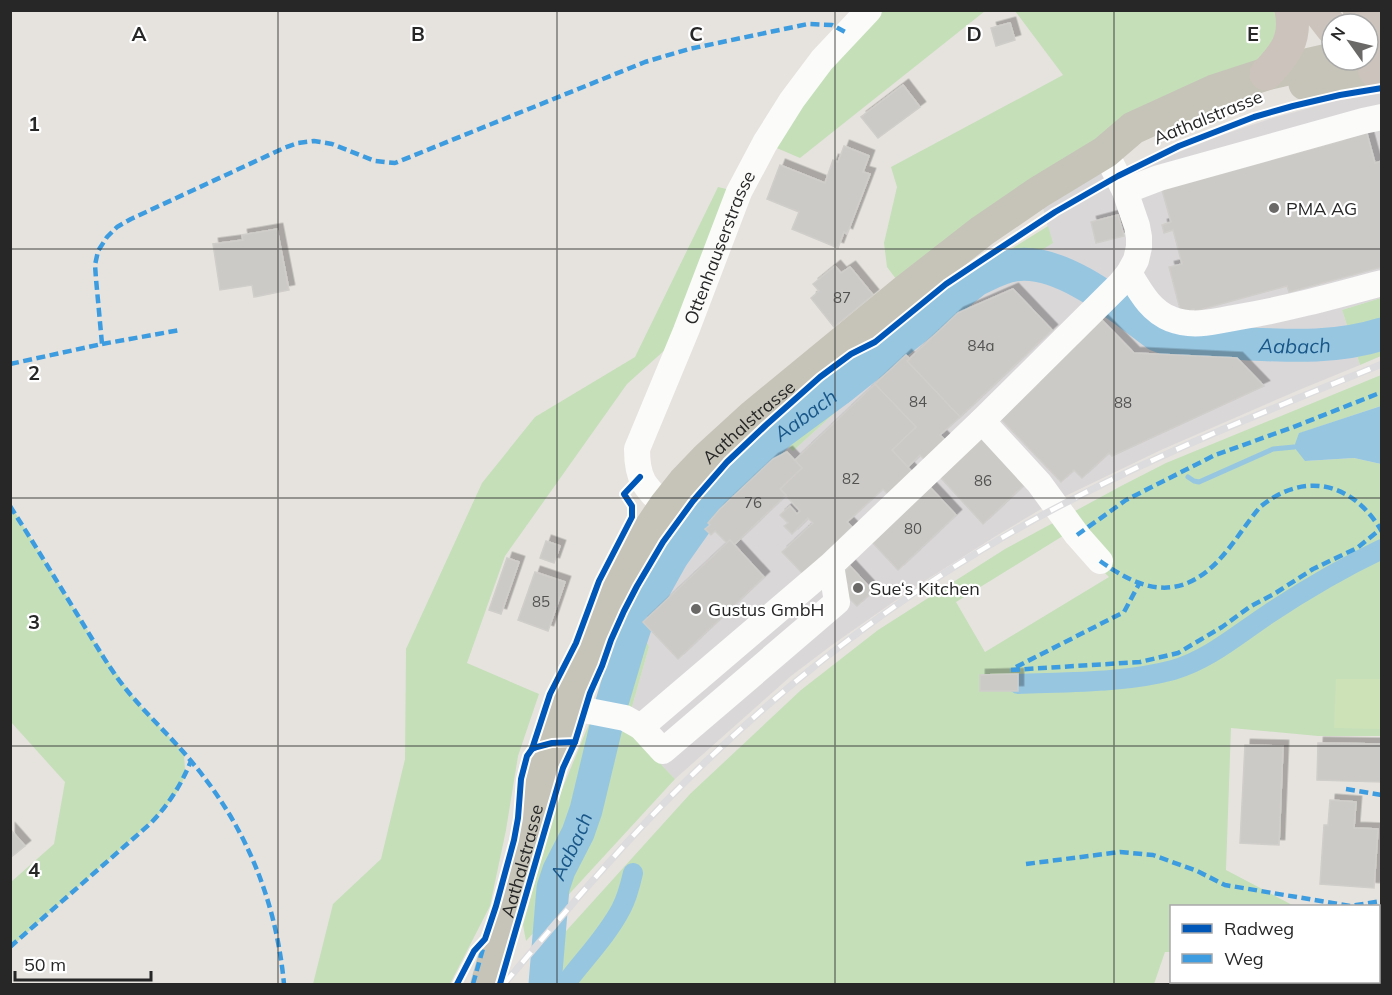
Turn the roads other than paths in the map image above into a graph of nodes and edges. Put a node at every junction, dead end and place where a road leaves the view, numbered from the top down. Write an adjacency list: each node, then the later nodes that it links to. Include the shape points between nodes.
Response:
1 (870, 10): 12 (street, Ottenhauserstrasse, via 822,60 792,100 739,192 637,449 640,477)
2 (1291, 10): 5 (highway, via 1293,27 1288,47)
3 (1320, 62): 5 (main road, Aathalstrasse)
4 (1344, 72): 7 (main road, Aathalstrasse, via 1215,110 1141,144)
5 (1266, 74): 7 (main road, Aathalstrasse, via 1214,91 1133,128)
6 (1382, 117): 8 (street, via 1159,178)
7 (1105, 152): 8 (street); 12 (main road, Aathalstrasse, via 982,231 905,291 738,430)
8 (1125, 191): 9 (street, via 1137,226 1139,247)
9 (1124, 279): 10 (street, via 1156,310 1170,319 1191,324 1263,313); 11 (street)
10 (1382, 283)
11 (982, 421): 13 (street, via 1039,483); 14 (street, via 831,564 837,602 663,751 633,722)
12 (665, 506): 14 (main road, Aathalstrasse, via 620,578 594,641)
13 (1100, 561)
14 (580, 708): 15 (main road, Aathalstrasse, via 547,762)
15 (487, 984)

